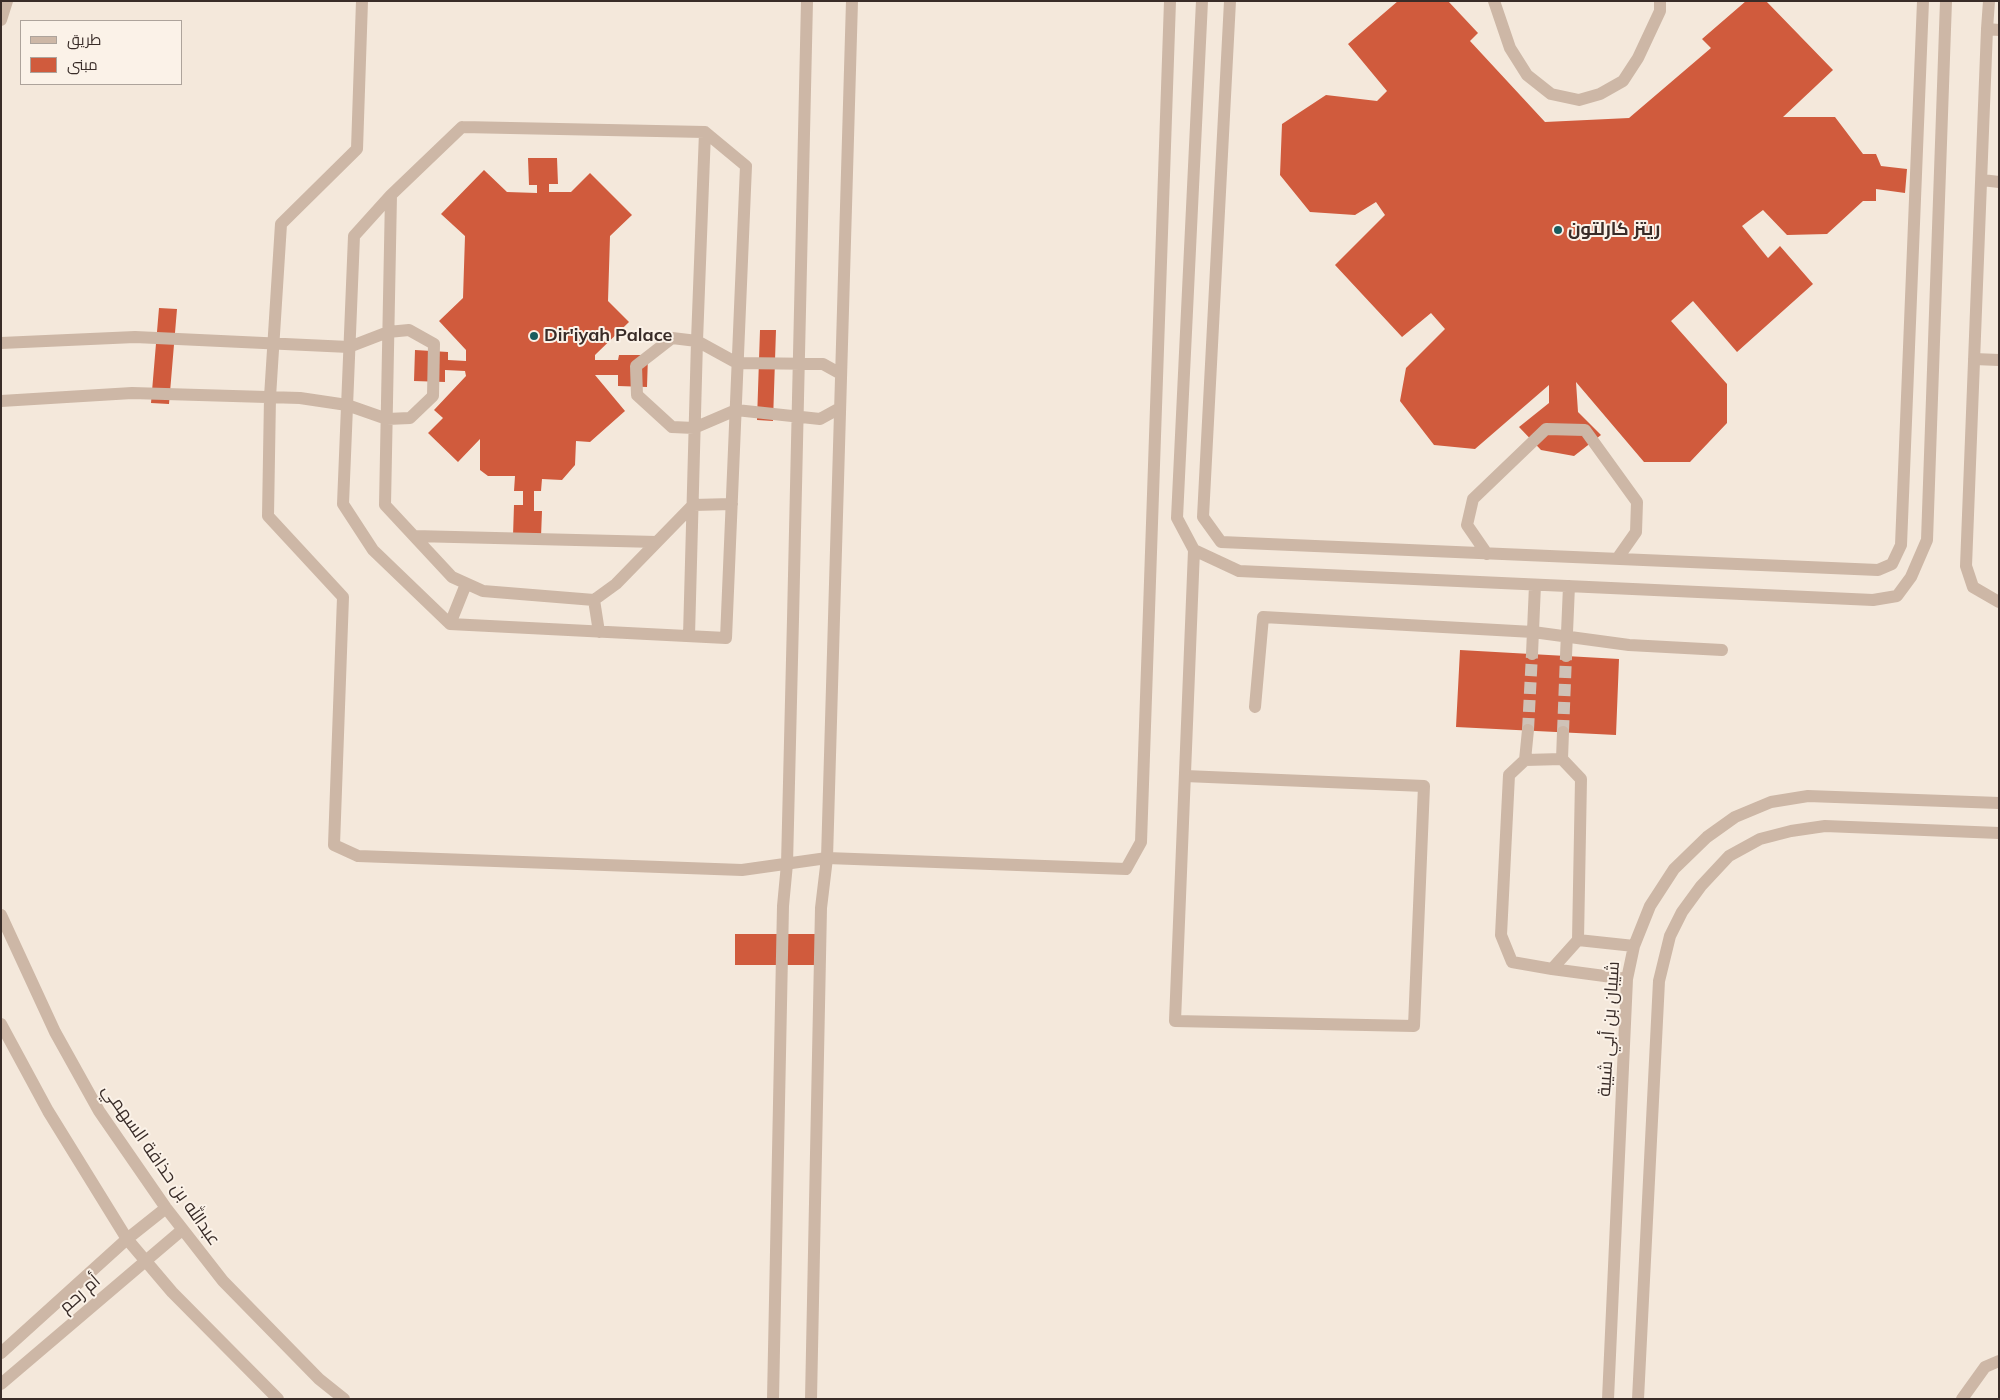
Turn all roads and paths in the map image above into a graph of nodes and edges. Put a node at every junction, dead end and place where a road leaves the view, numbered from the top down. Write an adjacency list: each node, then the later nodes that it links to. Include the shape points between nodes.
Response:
1 (7, 1): 13 (street)
2 (362, 1): 22 (street, via 357,149 281,224)
3 (807, 1): 27 (street)
4 (852, 1): 28 (street)
5 (1170, 1): 65 (street, via 1141,842 1126,868)
6 (1202, 1): 41 (street, via 1177,518)
7 (1230, 1): 42 (street, via 1203,517 1221,542)
8 (1494, 1): 9 (street, via 1510,48 1527,75 1551,94 1579,100 1600,94 1623,81 1638,58 1660,11)
9 (1660, 1)
10 (1923, 1): 43 (street, via 1901,545 1892,564 1878,570)
11 (1946, 1): 46 (street, via 1927,540 1912,577 1897,596 1873,600)
12 (1989, 1): 14 (street)
13 (1, 20)
14 (1993, 29): 16 (street)
15 (705, 132): 18 (street, via 462,127); 20 (street); 26 (street, via 746,166)
16 (1982, 180): 17 (street); 24 (street)
17 (1999, 182)
18 (391, 195): 19 (street); 23 (street, via 354,236)
19 (388, 332): 23 (street); 35 (street); 35 (street, via 409,330 434,344 433,396 410,418)
20 (697, 340): 26 (street); 36 (street); 36 (street, via 672,338 636,366 637,395 672,427)
21 (1, 343): 22 (street, via 135,337)
22 (272, 343): 23 (street); 29 (street)
23 (349, 346): 31 (street)
24 (1974, 359): 25 (street); 48 (street, via 1966,566 1973,587)
25 (1999, 360)
26 (737, 363): 27 (street); 33 (street)
27 (797, 364): 28 (street, via 823,364); 34 (street)
28 (841, 374): 32 (street)
29 (270, 397): 30 (street, via 132,393); 31 (street); 66 (street, via 268,516 343,597 334,845 358,856 742,870)
30 (1, 401)
31 (347, 405): 35 (street); 49 (street, via 343,504 373,550)
32 (840, 408): 34 (street, via 820,419); 65 (street)
33 (736, 410): 34 (street); 36 (street); 37 (street)
34 (797, 417): 66 (street)
35 (387, 419): 39 (street, via 385,505)
36 (694, 428): 38 (street)
37 (732, 504): 38 (street); 53 (street, via 726,638)
38 (693, 505): 40 (street); 53 (street)
39 (414, 536): 40 (street); 44 (street, via 452,577)
40 (657, 542): 47 (street, via 616,584)
41 (1194, 550): 45 (street, via 1239,571); 62 (street)
42 (1487, 554): 43 (street); 43 (street, via 1467,525 1473,499 1546,429 1585,430 1637,502 1636,532)
43 (1617, 559)
44 (466, 584): 47 (street, via 483,592); 49 (street)
45 (1535, 584): 46 (street); 51 (street)
46 (1569, 586): 52 (street)
47 (594, 600): 50 (street)
48 (1999, 602)
49 (450, 624): 50 (street)
50 (599, 632): 53 (street)
51 (1533, 632): 52 (street); 55 (street); 57 (street, via 1262,617)
52 (1567, 635): 54 (street, via 1629,644); 56 (street)
53 (689, 636)
54 (1722, 650)
55 (1532, 654)
56 (1566, 656)
57 (1255, 707)
58 (1528, 730): 61 (street)
59 (1563, 732): 60 (street)
60 (1562, 759): 61 (street); 68 (street, via 1581,778)
61 (1526, 760): 70 (street, via 1509,775 1501,935 1512,962)
62 (1185, 776): 62 (street, via 1175,1021 1414,1026 1424,786)
63 (1999, 804): 69 (street, شيبان بن أبي شيبة, via 1808,796 1770,802 1735,817 1707,837 1674,869 1650,906)
64 (1999, 833): 85 (street, via 1825,826 1790,831 1760,839 1729,856 1682,912 1670,936 1659,981)
65 (827, 858): 66 (street); 83 (street, via 821,908)
66 (786, 864): 82 (street)
67 (1, 915): 73 (street, عبدالله بن حذافة السهمي, via 55,1032 99,1111)
68 (1578, 940): 69 (street); 70 (street)
69 (1634, 946): 71 (street, شيبان بن أبي شيبة)
70 (1552, 968): 71 (street)
71 (1627, 979): 84 (street, شيبان بن أبي شيبة)
72 (3, 1033): 75 (street)
73 (166, 1208): 74 (street, عبدالله بن حذافة السهمي); 75 (street, أم رحم)
74 (182, 1230): 76 (street, أم رحم); 81 (street, عبدالله بن حذافة السهمي, via 223,1282 319,1379)
75 (127, 1238): 76 (street); 77 (street, أم رحم)
76 (144, 1261): 79 (street, أم رحم); 80 (street)
77 (1, 1353)
78 (1999, 1361): 86 (street, via 1986,1367)
79 (1, 1384)
80 (278, 1399)
81 (344, 1399)
82 (773, 1399)
83 (811, 1399)
84 (1608, 1399)
85 (1638, 1399)
86 (1962, 1399)

